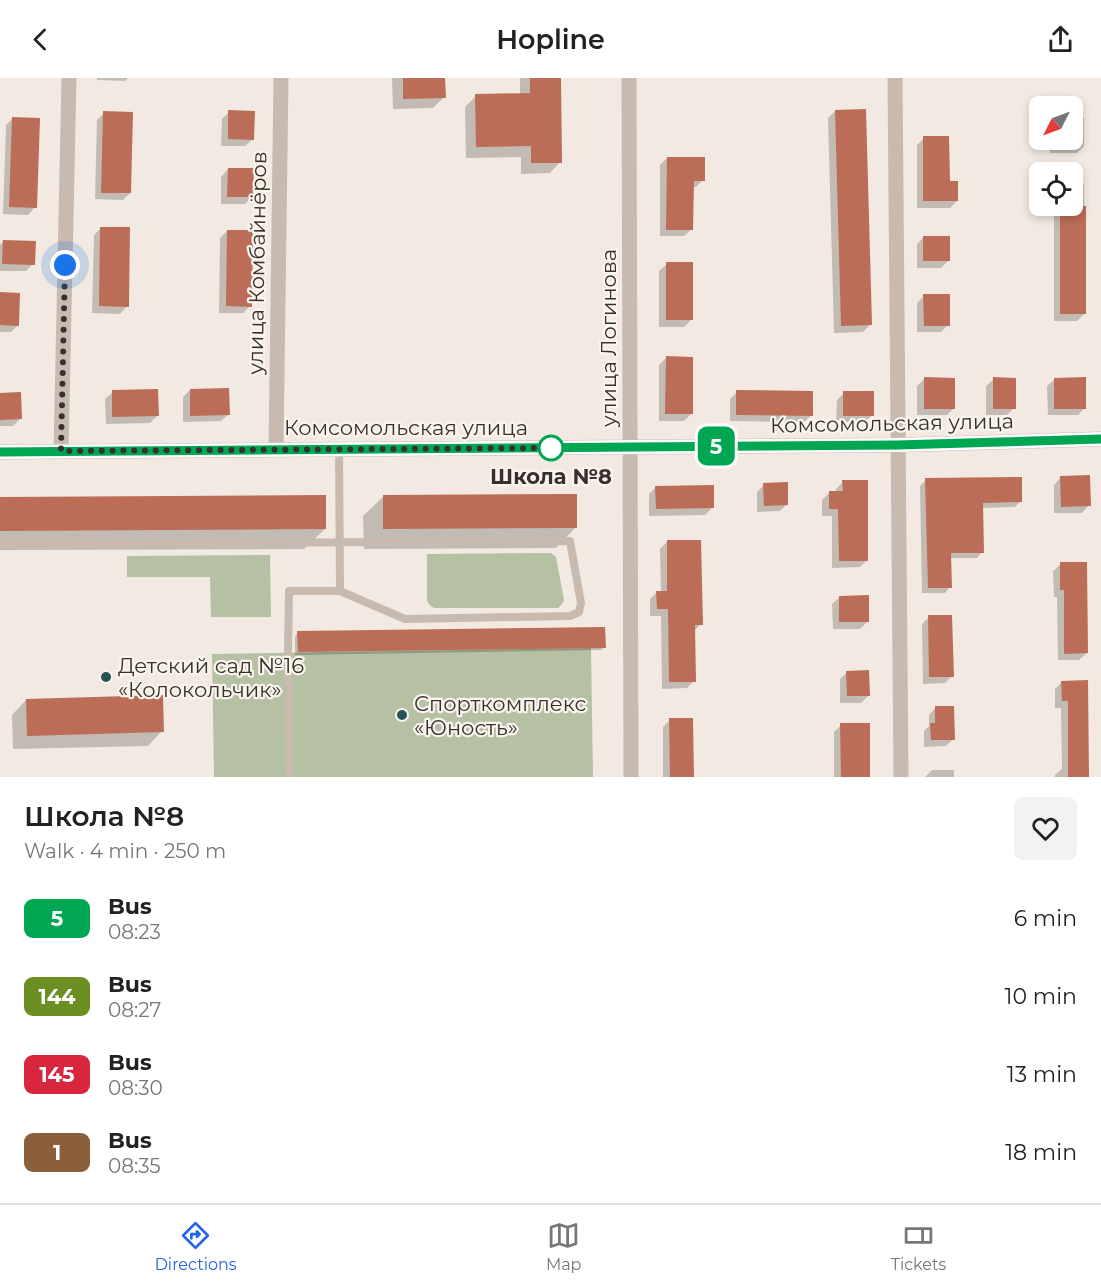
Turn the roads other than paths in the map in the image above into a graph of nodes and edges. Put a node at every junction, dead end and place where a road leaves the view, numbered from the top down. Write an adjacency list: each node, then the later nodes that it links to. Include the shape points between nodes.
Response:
1 (69, 78): 10 (street)
2 (280, 78): 8 (street, улица Комбайнёров)
3 (629, 78): 7 (street, улица Логинова)
4 (895, 78): 6 (street)
5 (1101, 439): 6 (street, Комсомольская улица)
6 (897, 445): 7 (street, Комсомольская улица); 17 (street)
7 (629, 447): 9 (street, Комсомольская улица); 16 (street, улица Логинова)
8 (276, 449): 9 (street, Комсомольская улица); 10 (street, Комсомольская улица)
9 (339, 449): 12 (lane)
10 (61, 451): 11 (street, Комсомольская улица)
11 (0, 452)
12 (339, 542): 13 (lane); 14 (lane); 14 (lane, via 570,541 581,603 579,612 570,616 405,619)
13 (0, 544)
14 (340, 591): 15 (lane, via 289,591)
15 (290, 777)
16 (631, 777)
17 (901, 777)

